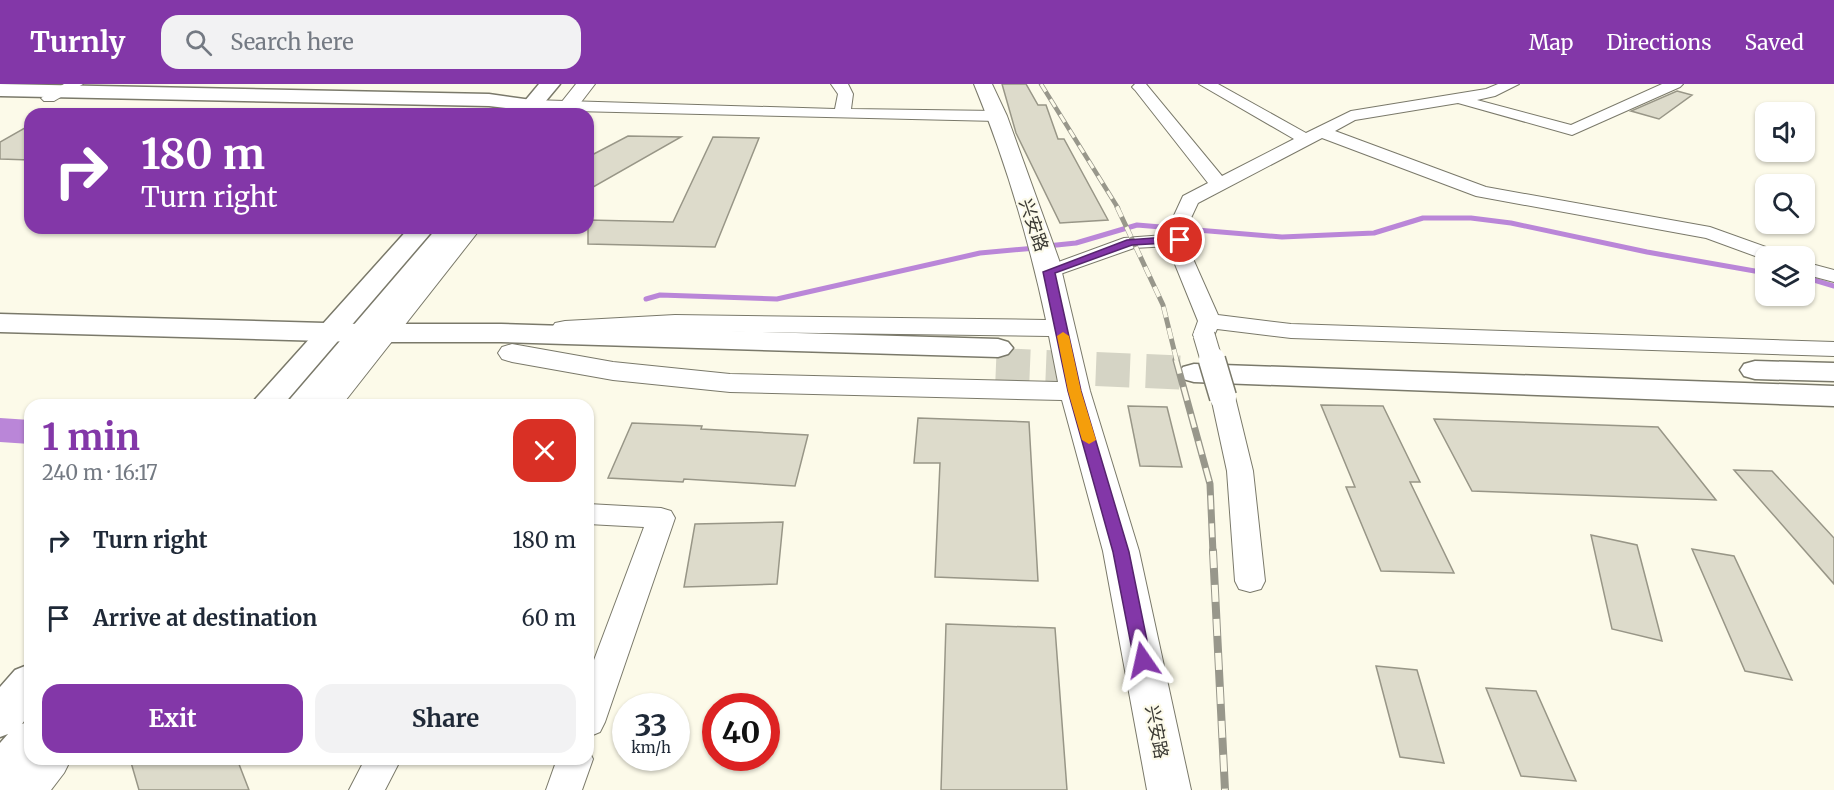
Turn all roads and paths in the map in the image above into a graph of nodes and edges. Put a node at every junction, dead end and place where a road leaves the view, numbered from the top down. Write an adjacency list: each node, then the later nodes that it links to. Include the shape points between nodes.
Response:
1 (550, 84): 15 (main road)
2 (571, 84): 16 (main road)
3 (586, 84): 17 (street)
4 (839, 84): 19 (street, via 847,95)
5 (983, 84): 20 (street, 兴安路)
6 (1207, 84): 21 (street)
7 (1511, 84): 13 (street)
8 (1675, 84): 13 (street, via 1572,130)
9 (1140, 87): 22 (street)
10 (0, 90): 11 (main road)
11 (62, 91): 12 (main road); 14 (main road)
12 (0, 98)
13 (1458, 99): 21 (street, via 1352,116)
14 (460, 108)
15 (547, 108)
16 (549, 108)
17 (550, 108)
18 (594, 111): 19 (street)
19 (841, 114): 20 (street)
20 (997, 116): 28 (street, 兴安路)
21 (1314, 136): 22 (street); 27 (street, via 1482,192 1710,233)
22 (1219, 185): 23 (street, via 1190,200)
23 (1177, 233): 28 (street); 36 (street)
24 (419, 234): 34 (main road)
25 (445, 234): 34 (main road)
26 (463, 234): 34 (street)
27 (1755, 249)
28 (1044, 256): 32 (street, 兴安路)
29 (1815, 271): 30 (street)
30 (1834, 276)
31 (0, 323): 34 (main road)
32 (1062, 328): 35 (street, via 675,323); 40 (street, 兴安路)
33 (0, 340): 34 (main road)
34 (350, 342): 35 (main road); 42 (main road); 43 (main road); 44 (street)
35 (506, 343): 38 (main road); 40 (street, via 613,371 730,383)
36 (1200, 347): 37 (street, via 1291,331); 39 (main road); 41 (main road); 46 (street, bridge, via 1223,397 1240,471)
37 (1834, 349)
38 (997, 356)
39 (1834, 372)
40 (1075, 391): 58 (street, 兴安路, via 1121,552)
41 (1834, 396)
42 (274, 399)
43 (306, 399)
44 (328, 399)
45 (594, 514): 48 (street, via 661,518)
46 (1250, 581)
47 (24, 689): 49 (main road)
48 (594, 705)
49 (0, 718)
50 (24, 747): 54 (main road)
51 (44, 765): 55 (street)
52 (379, 765): 56 (street)
53 (573, 765): 57 (street)
54 (0, 777)
55 (24, 790)
56 (367, 790)
57 (564, 790)
58 (1169, 790)

